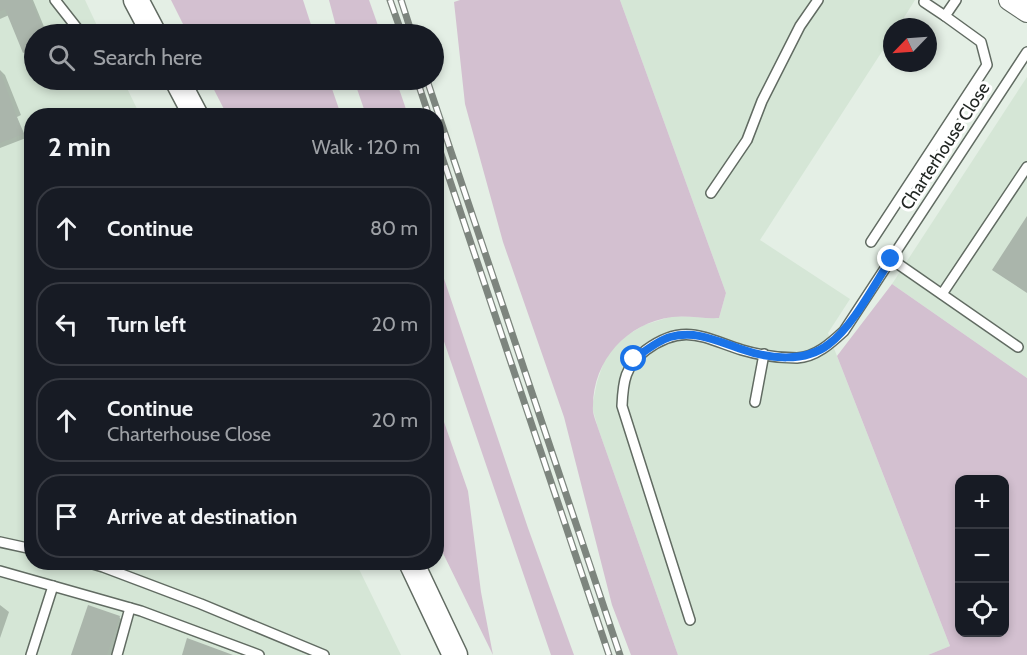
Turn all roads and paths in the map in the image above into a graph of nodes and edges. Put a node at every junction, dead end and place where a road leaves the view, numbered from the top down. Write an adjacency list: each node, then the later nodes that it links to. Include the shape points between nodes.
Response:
1 (55, 0): 9 (lane)
2 (136, 0): 10 (street)
3 (818, 0): 15 (lane, via 800,26 762,100 747,141)
4 (956, 0): 8 (lane)
5 (1009, 0): 7 (street)
6 (924, 2): 8 (lane)
7 (1027, 12)
8 (945, 16): 16 (lane, via 981,42 987,65)
9 (74, 24)
10 (149, 24)
11 (1027, 52): 17 (lane, Charterhouse Close)
12 (182, 90): 13 (street)
13 (192, 108)
14 (1027, 167): 18 (lane)
15 (711, 193)
16 (871, 242)
17 (891, 259): 18 (lane); 20 (lane, Charterhouse Close, via 844,331 816,353 799,358)
18 (942, 294): 19 (lane)
19 (1018, 347)
20 (764, 354): 21 (lane); 29 (lane, Charterhouse Close, via 687,334 650,347 634,359 626,374 622,406)
21 (755, 402)
22 (0, 542): 23 (lane)
23 (24, 547)
24 (111, 570): 33 (lane)
25 (415, 570): 34 (street)
26 (0, 571): 27 (lane)
27 (53, 586): 28 (lane); 30 (lane)
28 (130, 608): 31 (lane); 32 (lane)
29 (690, 620)
30 (32, 655)
31 (117, 655)
32 (259, 655)
33 (324, 655)
34 (455, 655)

